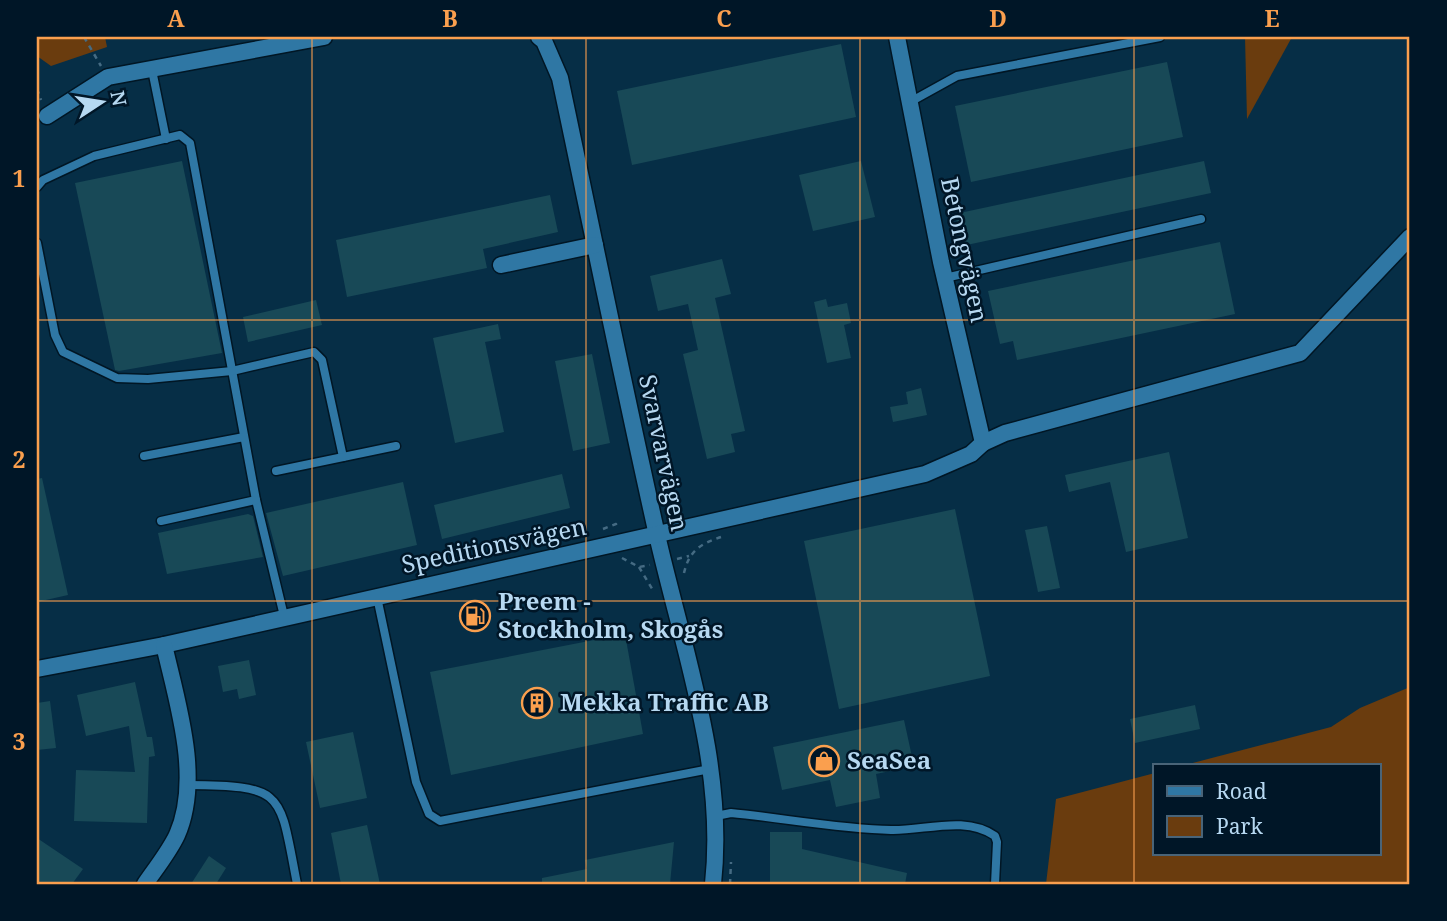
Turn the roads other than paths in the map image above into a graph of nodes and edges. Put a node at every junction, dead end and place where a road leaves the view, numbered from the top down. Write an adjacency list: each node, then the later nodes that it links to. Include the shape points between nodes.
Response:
1 (324, 37): 5 (street)
2 (538, 37): 14 (street, Svarvarvägen, via 560,78)
3 (897, 37): 7 (street, Betongvägen)
4 (1160, 37): 7 (lane, via 957,76)
5 (273, 42): 6 (street)
6 (152, 70): 8 (street, via 108,78); 9 (lane)
7 (910, 102): 16 (street, Betongvägen)
8 (47, 116)
9 (166, 139): 10 (lane, via 94,156); 17 (lane, via 180,135 190,143)
10 (37, 187)
11 (1201, 219): 16 (lane)
12 (1410, 237): 19 (street, via 1300,353 1005,433)
13 (37, 243): 17 (lane, via 55,335 63,352 117,378)
14 (595, 245): 15 (street); 26 (street, Svarvarvägen)
15 (501, 265)
16 (945, 278): 19 (street, Betongvägen)
17 (232, 371): 18 (lane); 22 (lane, via 319,354)
18 (244, 437): 21 (lane); 24 (lane)
19 (983, 443): 26 (street, Speditionsvägen, via 932,472)
20 (396, 446): 22 (lane)
21 (144, 456)
22 (343, 457): 23 (lane)
23 (276, 471)
24 (256, 500): 25 (lane); 28 (lane)
25 (162, 521)
26 (657, 534): 27 (street, Speditionsvägen); 31 (street, Svarvarvägen)
27 (376, 595): 28 (street, Speditionsvägen); 31 (lane, via 416,782 429,814 440,821)
28 (284, 616): 29 (street, Speditionsvägen)
29 (164, 645): 30 (street, Speditionsvägen); 32 (street, via 186,743)
30 (37, 669)
31 (710, 769): 33 (street, Svarvarvägen)
32 (188, 785): 34 (street, via 178,834); 35 (lane, via 241,786 268,793 286,829)
33 (716, 816): 36 (street, Svarvarvägen); 37 (lane, via 731,813 891,830 949,825 986,829 997,842)
34 (145, 884)
35 (298, 884)
36 (713, 884)
37 (995, 884)

